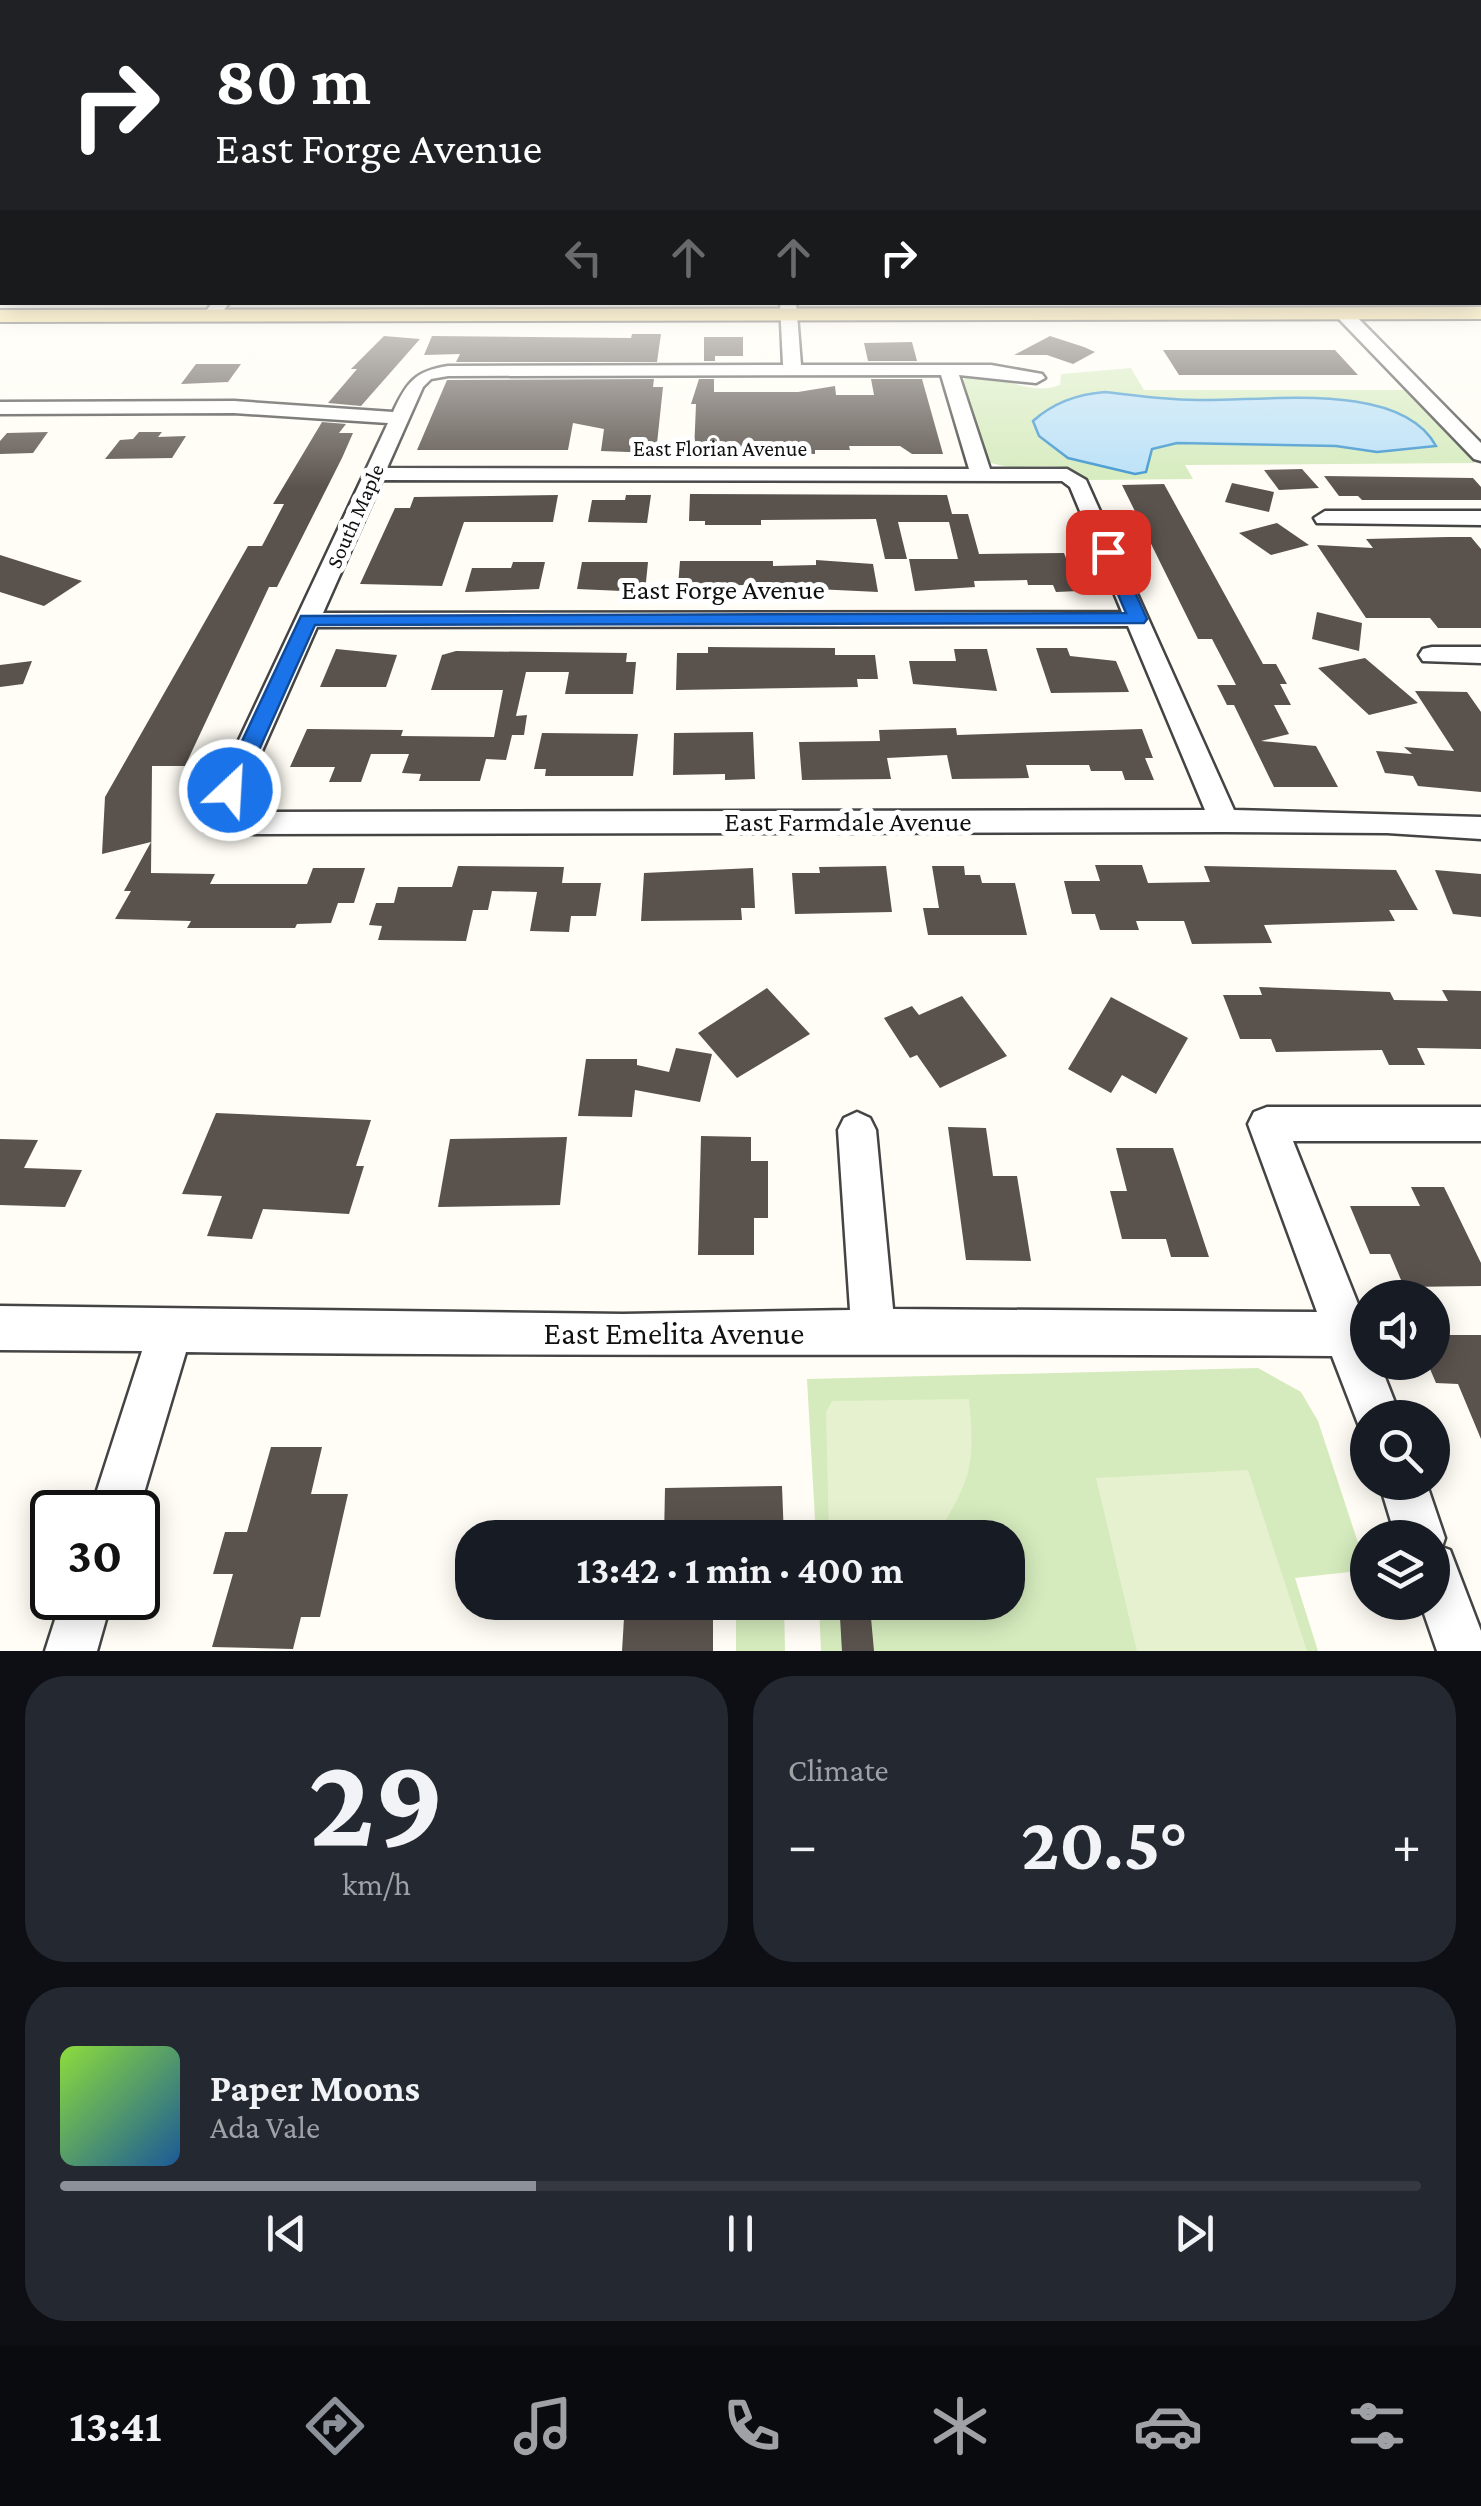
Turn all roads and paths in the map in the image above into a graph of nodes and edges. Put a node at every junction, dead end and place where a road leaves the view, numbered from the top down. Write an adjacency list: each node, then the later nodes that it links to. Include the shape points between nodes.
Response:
1 (790, 335): 3 (street)
2 (1364, 335): 8 (street)
3 (792, 370): 4 (street); 7 (street, South Maple, via 425,375)
4 (948, 370): 5 (street); 9 (street)
5 (1036, 378)
6 (0, 408): 7 (street, via 234,406)
7 (400, 418): 10 (street, South Maple)
8 (1481, 455)
9 (981, 473): 10 (street, East Florian Avenue); 13 (street, East Florian Avenue, via 1067,475 1079,484)
10 (373, 474): 14 (street, South Maple)
11 (1325, 518): 12 (street)
12 (1481, 518)
13 (1138, 619): 14 (street, East Forge Avenue); 17 (street)
14 (308, 620): 18 (street, South Maple)
15 (1432, 655): 16 (street)
16 (1481, 655)
17 (1224, 821): 18 (street, East Farmdale Avenue); 19 (street, East Farmdale Avenue)
18 (214, 823)
19 (1481, 828)
20 (1481, 1124): 25 (street, via 1267,1124)
21 (856, 1130): 24 (street)
22 (0, 1328): 23 (street, East Emelita Avenue)
23 (171, 1329): 24 (street, East Emelita Avenue, via 607,1336); 27 (street)
24 (873, 1331): 25 (street, East Emelita Avenue)
25 (1348, 1334): 26 (street)
26 (1372, 1400)
27 (121, 1490)
28 (1450, 1616): 31 (street)
29 (81, 1620): 30 (street)
30 (71, 1651)
31 (1463, 1651)

